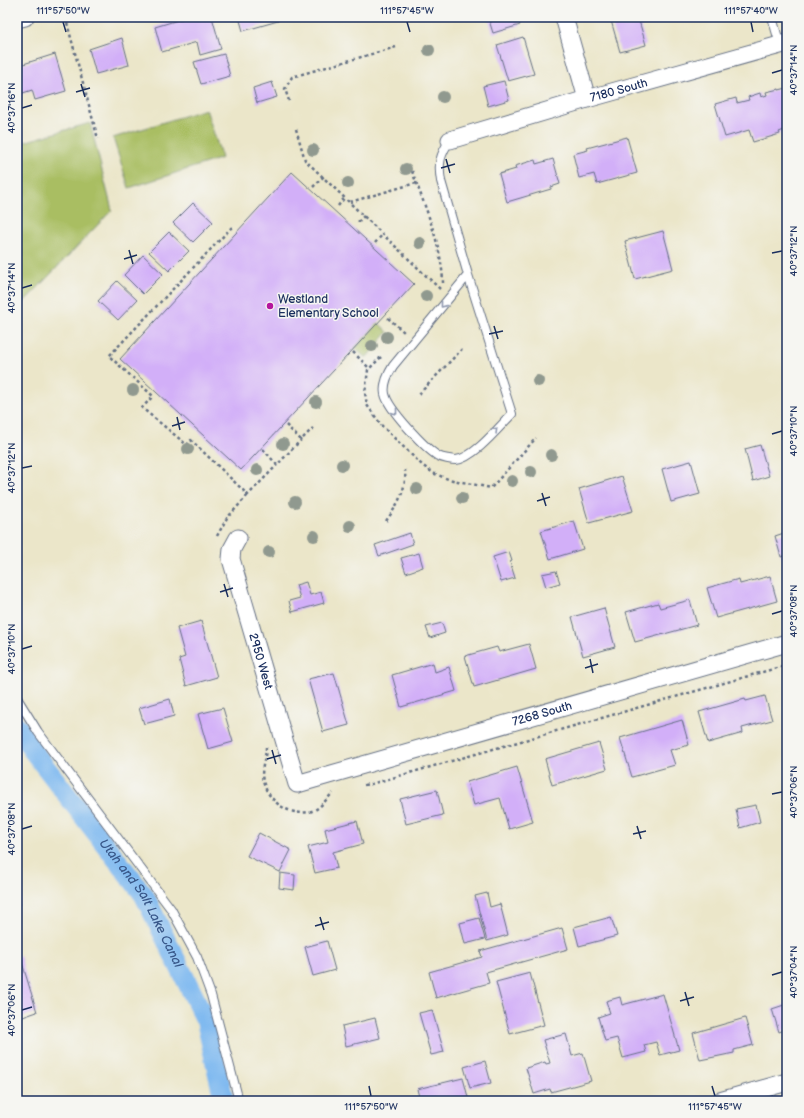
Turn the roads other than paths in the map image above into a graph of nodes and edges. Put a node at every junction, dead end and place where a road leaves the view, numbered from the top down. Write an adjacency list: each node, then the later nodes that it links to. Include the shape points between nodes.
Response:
1 (25, 17): 4 (street)
2 (564, 17): 6 (street)
3 (772, 17): 5 (lane)
4 (17, 20)
5 (784, 44): 6 (street, 7180 South)
6 (587, 99): 7 (street, 7180 South)
7 (450, 140): 8 (lane, via 442,151 440,172)
8 (468, 275): 8 (lane, one-way to 8, via 386,378 385,394 392,409 416,437 439,457 456,460 473,453 512,414)
9 (238, 538): 12 (street, 2950 West, via 232,549 231,559)
10 (787, 643): 12 (street, 7268 South)
11 (17, 698): 14 (lane, via 38,732 171,909 197,957 211,995)
12 (297, 784)
13 (787, 1082): 15 (street)
14 (239, 1101)
15 (720, 1101)

